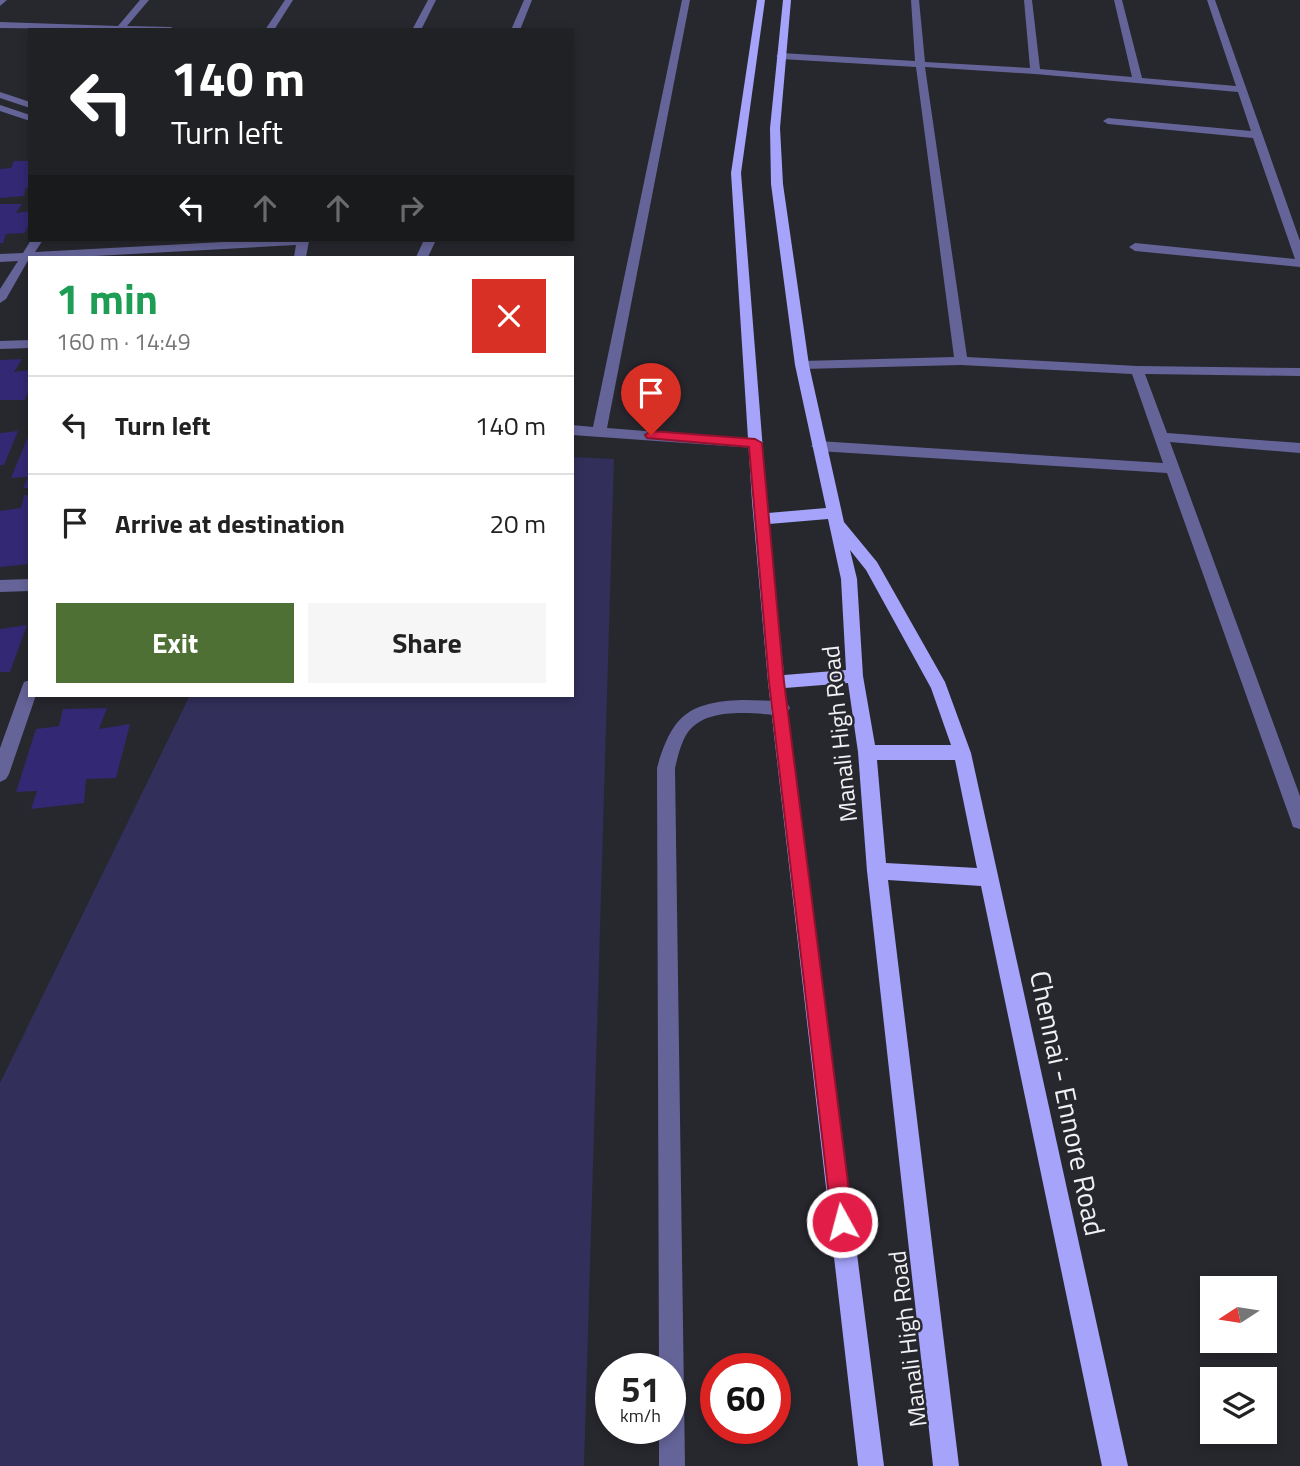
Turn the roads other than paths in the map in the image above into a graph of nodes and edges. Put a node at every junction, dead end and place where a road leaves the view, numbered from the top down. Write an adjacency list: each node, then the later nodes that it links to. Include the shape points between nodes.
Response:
1 (145, 0): 14 (street)
2 (289, 0): 15 (street)
3 (432, 0): 16 (street)
4 (528, 0): 17 (street)
5 (686, 0): 44 (street)
6 (761, 0): 46 (main road, Manali High Road, via 736,173)
7 (787, 0): 18 (main road, Manali High Road)
8 (915, 0): 19 (street)
9 (1028, 0): 20 (street)
10 (1118, 0): 21 (street)
11 (1211, 0): 22 (street)
12 (0, 24): 13 (street)
13 (96, 28)
14 (121, 28)
15 (269, 28)
16 (417, 28)
17 (516, 28)
18 (781, 56): 19 (street); 40 (main road, Manali High Road, via 775,128 777,184)
19 (920, 63): 20 (street); 39 (street)
20 (1035, 71): 21 (street)
21 (1138, 80): 22 (street)
22 (1244, 90): 28 (street)
23 (0, 95): 24 (street)
24 (28, 104)
25 (0, 108): 26 (street)
26 (28, 117)
27 (1108, 121): 28 (street)
28 (1257, 135): 35 (street)
29 (286, 242): 31 (street)
30 (1135, 247): 35 (street)
31 (46, 256)
32 (28, 257): 33 (street)
33 (0, 258)
34 (28, 258): 36 (street)
35 (1300, 260)
36 (0, 299)
37 (28, 344): 38 (street)
38 (0, 345)
39 (961, 361): 40 (street); 41 (street)
40 (802, 365): 47 (main road, Manali High Road)
41 (1137, 370): 42 (street); 45 (street)
42 (1300, 372)
43 (574, 429): 44 (street)
44 (599, 432): 46 (street)
45 (1160, 437): 48 (street); 49 (street)
46 (755, 443): 51 (main road, Manali High Road)
47 (818, 446): 49 (street); 50 (main road, Manali High Road)
48 (1300, 448)
49 (1172, 468): 61 (street)
50 (833, 517): 51 (main road); 54 (main road, Manali High Road, via 849,579); 59 (main road, Chennai - Ennore Road, via 872,566 939,687)
51 (761, 519): 55 (main road, Manali High Road)
52 (28, 585): 53 (street)
53 (0, 586)
54 (855, 676): 55 (main road); 58 (main road, Manali High Road)
55 (776, 682): 57 (main road, Manali High Road)
56 (28, 693): 60 (street)
57 (781, 708): 64 (street, via 730,707 703,712 683,724 666,768); 65 (main road, Manali High Road)
58 (867, 752): 59 (main road); 62 (main road, Manali High Road)
59 (962, 753): 63 (main road, Chennai - Ennore Road)
60 (0, 774)
61 (1300, 821)
62 (877, 871): 63 (main road); 66 (main road, Manali High Road)
63 (989, 878): 67 (main road, Chennai - Ennore Road)
64 (672, 1466)
65 (871, 1466)
66 (946, 1466)
67 (1115, 1466)

